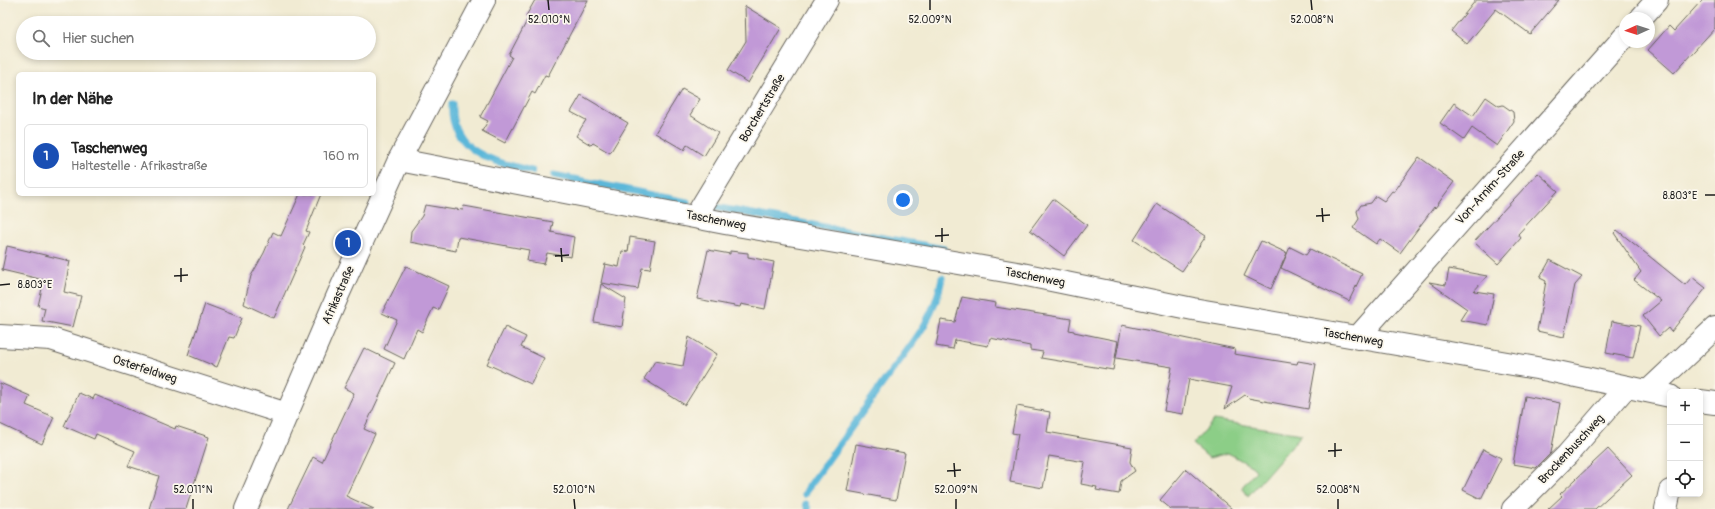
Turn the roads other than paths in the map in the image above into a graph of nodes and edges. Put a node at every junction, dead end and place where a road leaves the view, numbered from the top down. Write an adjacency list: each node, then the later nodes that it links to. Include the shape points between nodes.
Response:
1 (484, 0): 6 (street, Afrikastraße)
2 (827, 0): 7 (street, Borchertstraße)
3 (1657, 0): 4 (street)
4 (1646, 12)
5 (1619, 43): 10 (street, Von-Arnim-Straße)
6 (399, 160): 7 (street, Taschenweg); 16 (street, Afrikastraße, via 338,294)
7 (696, 216): 10 (street, Taschenweg, via 1017,273 1193,309)
8 (1715, 328): 12 (street)
9 (0, 336): 16 (street, Osterfeldweg, via 51,339)
10 (1357, 338): 11 (street, Taschenweg, via 1548,370)
11 (1626, 387): 12 (street, Taschenweg); 19 (street, Brockenbuschweg, via 1567,455)
12 (1648, 391): 13 (street, Taschenweg)
13 (1667, 395)
14 (1703, 401): 15 (street)
15 (1715, 403)
16 (288, 414): 18 (street, Afrikastraße)
17 (1669, 497): 20 (street)
18 (246, 509)
19 (1513, 509)
20 (1666, 509)

